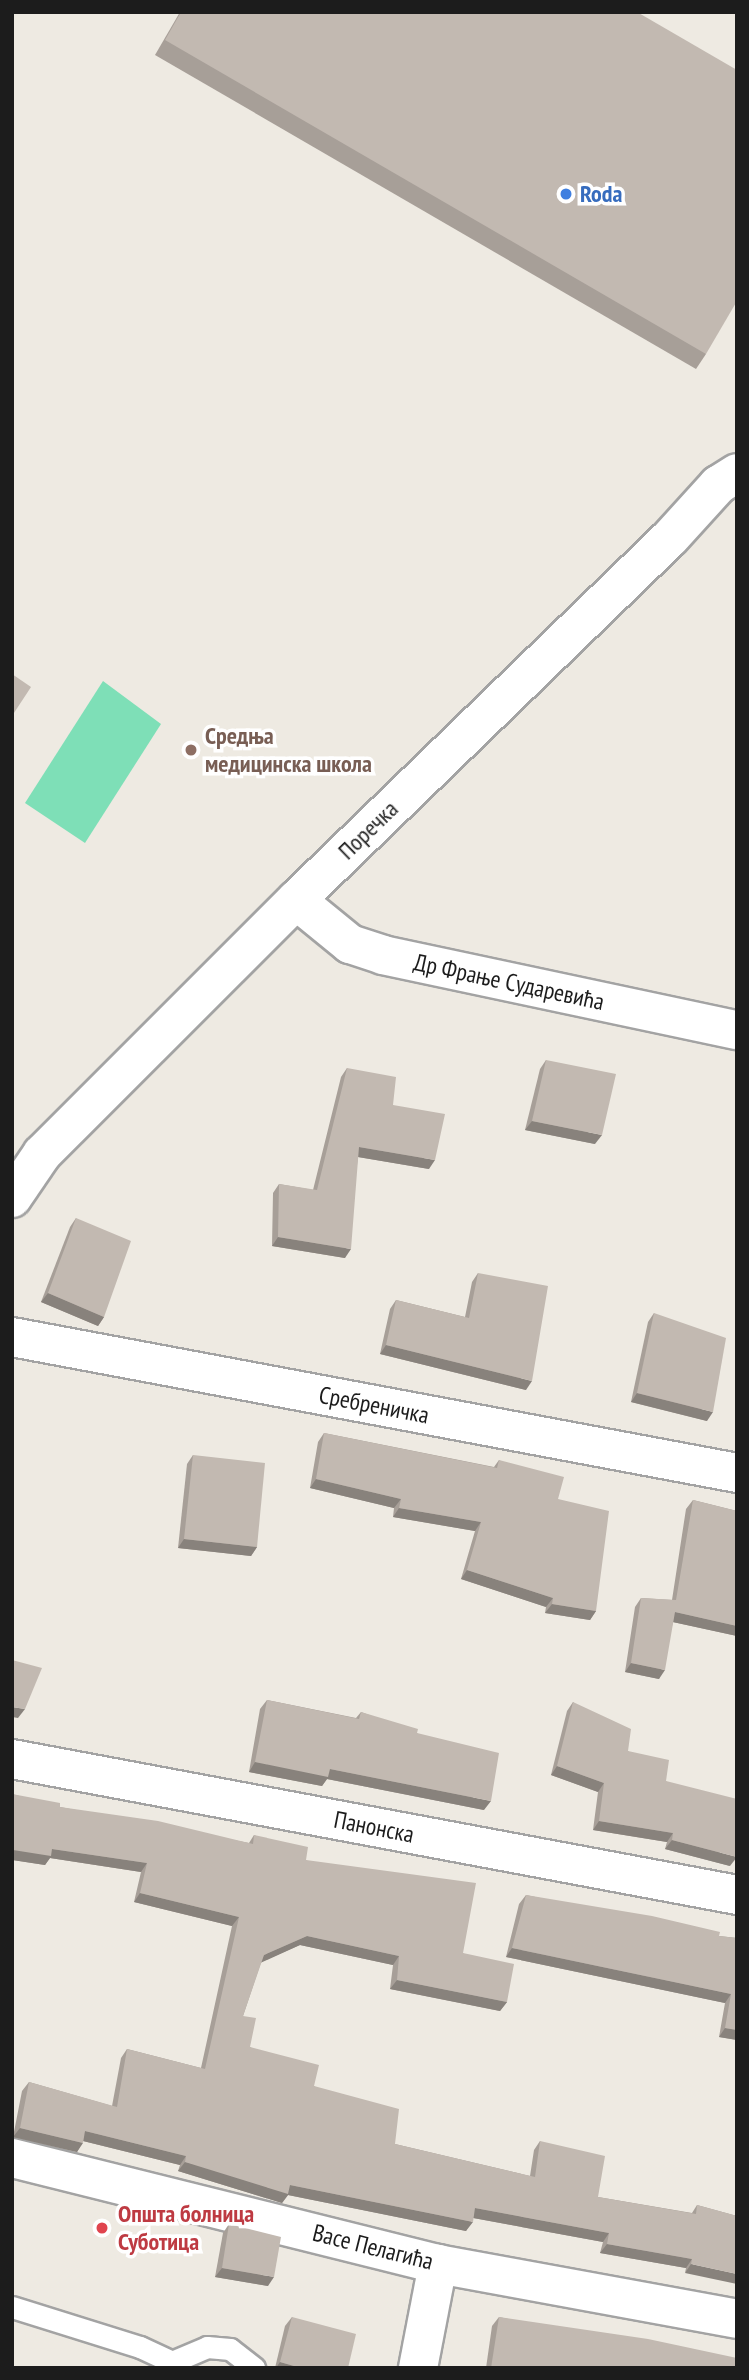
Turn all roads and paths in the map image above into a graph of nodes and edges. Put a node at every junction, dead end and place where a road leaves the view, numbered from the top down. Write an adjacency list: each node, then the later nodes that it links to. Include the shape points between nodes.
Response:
1 (737, 473): 2 (street, Поречка, via 718,485 670,538)
2 (296, 900): 3 (street, Др Фрање Сударевића, via 350,944 383,956); 4 (street, Поречка, via 42,1154)
3 (737, 1030)
4 (12, 1198)
5 (12, 1337): 6 (street, Сребреничка)
6 (737, 1473)
7 (12, 1759): 8 (street, Панонска)
8 (737, 1895)
9 (12, 2158): 10 (street, Васе Пелагића)
10 (438, 2264): 12 (street, Васе Пелагића); 15 (street)
11 (12, 2307): 13 (lane, via 111,2336)
12 (737, 2319)
13 (170, 2365): 14 (lane, via 206,2347 230,2349)
14 (254, 2368)
15 (418, 2368)

